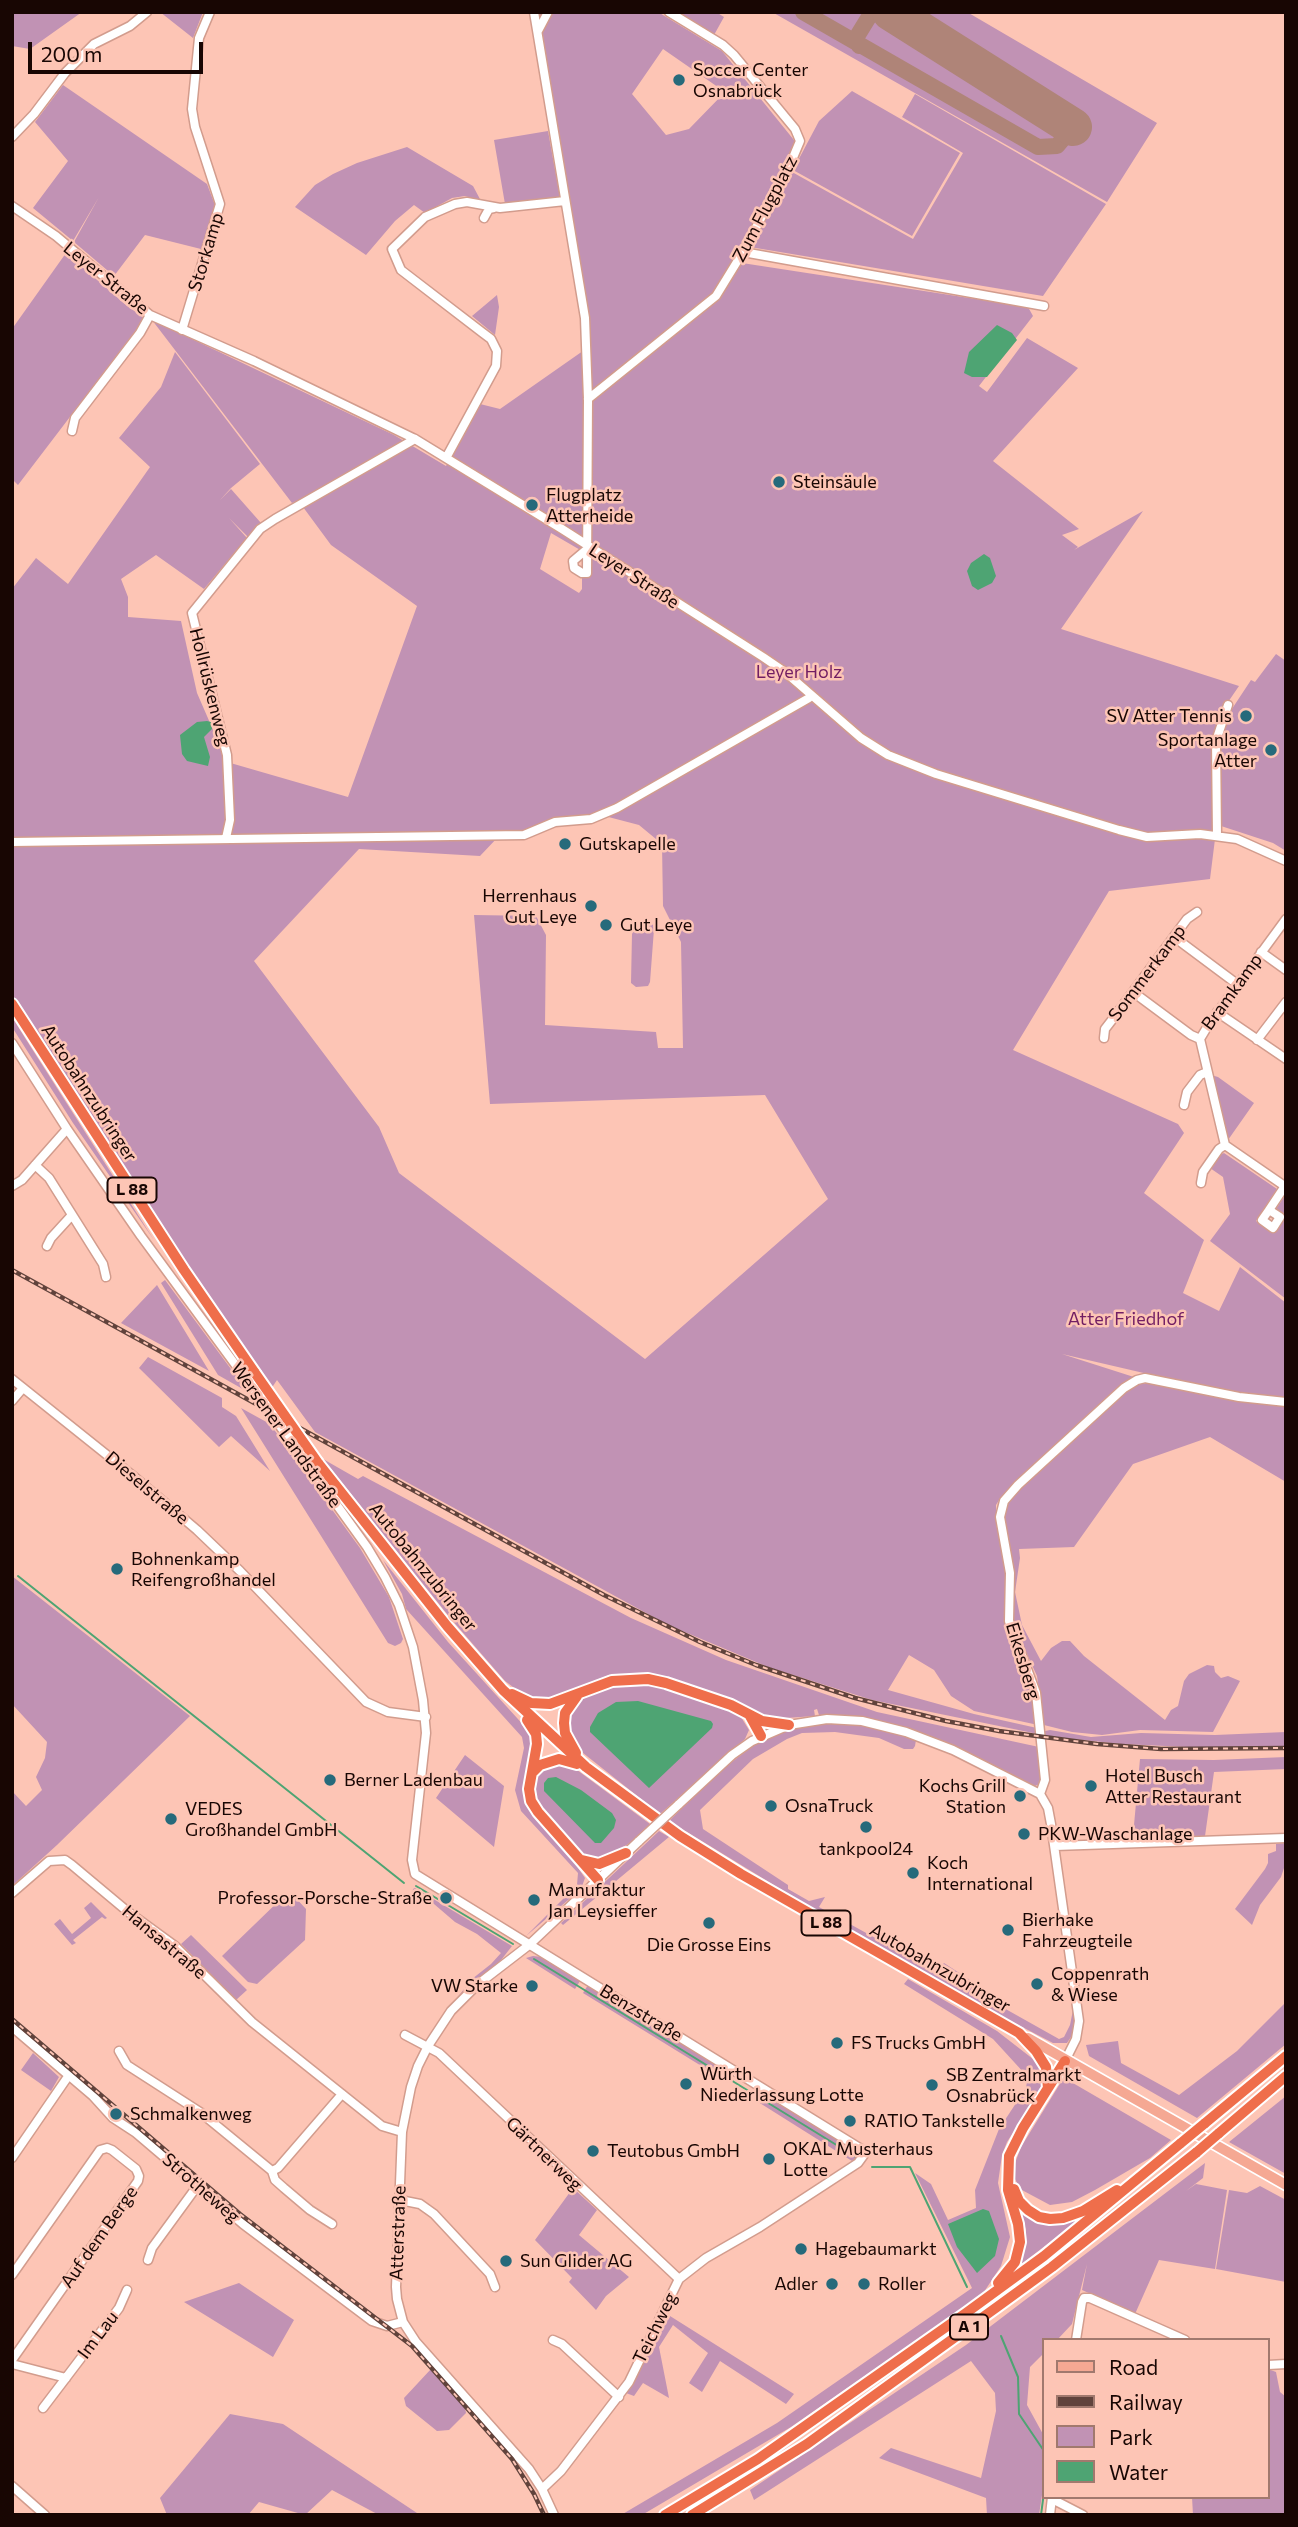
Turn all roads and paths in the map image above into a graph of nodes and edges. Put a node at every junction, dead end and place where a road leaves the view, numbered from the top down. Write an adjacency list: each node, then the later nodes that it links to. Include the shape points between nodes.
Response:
1 (147, 12): 7 (street, via 94,44)
2 (210, 12): 15 (street, Storkamp, via 199,38 192,109 220,204)
3 (534, 12): 6 (street)
4 (548, 12): 6 (street)
5 (668, 12): 12 (street, Zum Flugplatz, via 723,45 800,141)
6 (537, 31): 8 (street)
7 (12, 137)
8 (565, 201): 10 (street); 16 (street, via 583,294)
9 (12, 206): 14 (street, Leyer Straße, via 47,229)
10 (494, 208): 11 (street); 19 (street, via 467,202 446,207 425,217 392,249 401,270 484,332 497,351 496,366)
11 (484, 218)
12 (743, 252): 13 (street); 16 (street, Zum Flugplatz, via 716,296)
13 (1044, 306)
14 (150, 315): 15 (street, Leyer Straße); 17 (street, via 75,418)
15 (182, 330): 18 (street, Leyer Straße)
16 (588, 399): 20 (street)
17 (72, 431)
18 (415, 439): 19 (street, Leyer Straße); 24 (street, Hollrüskenweg, via 260,529 192,613 226,755 230,820)
19 (446, 458): 20 (street, Leyer Straße)
20 (586, 547): 23 (street, Leyer Straße, via 763,657 861,738 901,762 1134,834)
21 (809, 698): 24 (street, via 591,819 555,822 521,835)
22 (1228, 705): 23 (street, via 1216,741)
23 (1216, 836): 26 (street, Leyer Straße, via 1237,839)
24 (226, 838): 25 (street)
25 (12, 842)
26 (1286, 861)
27 (1198, 912): 29 (street, Sommerkamp)
28 (1286, 919): 30 (street, Bramkamp)
29 (1174, 937): 32 (street); 33 (street, Sommerkamp)
30 (1261, 952): 31 (street); 32 (street, Bramkamp)
31 (1286, 970)
32 (1237, 985): 36 (street, Bramkamp)
33 (1133, 992): 37 (street, Sommerkamp, via 1105,1029); 38 (street)
34 (1286, 1002): 39 (street)
35 (12, 1004): 58 (highway, Autobahnzubringer / L 88, bridge, via 184,1270 318,1463 414,1587)
36 (1217, 1012): 38 (street, Bramkamp); 39 (street)
37 (1104, 1038)
38 (1200, 1039): 42 (street, Bramkamp)
39 (1257, 1040): 41 (street)
40 (12, 1043): 44 (street, Wersener Landstraße)
41 (1286, 1059)
42 (1207, 1072): 43 (street, via 1187,1092); 45 (street, Bramkamp)
43 (1184, 1105)
44 (67, 1129): 46 (street); 61 (street, Wersener Landstraße, bridge, via 367,1547 399,1605 413,1647)
45 (1225, 1145): 47 (street, via 1203,1172); 49 (street)
46 (35, 1166): 48 (street); 50 (street, via 49,1178)
47 (1201, 1182)
48 (12, 1186)
49 (1285, 1186): 51 (street, via 1269,1210 1280,1217)
50 (72, 1214): 52 (street); 53 (street, via 103,1264)
51 (1276, 1223)
52 (47, 1247)
53 (106, 1277)
54 (12, 1379): 55 (street, Dieselstraße)
55 (23, 1388): 56 (street); 61 (street, Dieselstraße, via 197,1530 366,1702 388,1712)
56 (12, 1401)
57 (1286, 1402): 66 (street, Eikesberg, via 1137,1380 1004,1501 1000,1517 1010,1573 1009,1620 1035,1693 1045,1780)
58 (503, 1690): 59 (highway, via 541,1704); 64 (highway, L 88); 65 (highway, via 536,1734)
59 (579, 1694): 60 (highway, via 612,1682 648,1679); 64 (highway, via 565,1713 565,1733)
60 (748, 1714): 62 (highway); 63 (highway)
61 (426, 1717): 71 (street, Wersener Landstraße, via 412,1860)
62 (789, 1725): 63 (street, Atterstraße); 66 (street, Atterstraße, via 846,1719 885,1726 953,1750)
63 (761, 1736): 69 (street, Atterstraße, bridge, via 732,1755)
64 (586, 1768): 65 (highway, via 559,1759); 76 (highway, Autobahnzubringer / L 88, via 741,1874)
65 (532, 1773): 70 (highway, via 531,1801)
66 (1040, 1794): 68 (street, Eikesberg, via 1048,1808)
67 (1286, 1838): 68 (street)
68 (1055, 1846): 81 (street, Eikesberg, via 1079,2021)
69 (626, 1853): 70 (highway, via 599,1864); 72 (street, Atterstraße)
70 (582, 1860): 72 (highway)
71 (415, 1874): 74 (street, Benzstraße)
72 (598, 1880): 74 (street, Atterstraße)
73 (12, 1892): 86 (street, Hansastraße, via 49,1861 65,1860 175,1946 236,2008)
74 (529, 1945): 78 (street, Atterstraße, via 463,1997); 90 (street, Benzstraße)
75 (12, 2027): 82 (street, Strotheweg)
76 (1019, 2033): 81 (main road, Autobahnzubringer / L 88); 85 (highway, via 1046,2067)
77 (405, 2035): 78 (street, Gärtnerweg)
78 (428, 2046): 88 (street, Atterstraße, via 411,2087); 100 (street, Gärtnerweg)
79 (119, 2051): 92 (street, via 127,2065 200,2112)
80 (1286, 2056): 89 (highway, A 1, bridge)
81 (1065, 2061): 85 (highway); 95 (main road, Autobahnzubringer / L 88)
82 (69, 2075): 91 (street); 94 (street, Strotheweg, via 113,2118)
83 (1286, 2076): 87 (highway, A 1)
84 (1286, 2084): 87 (highway)
85 (1048, 2088): 93 (highway, via 1013,2147)
86 (342, 2094): 88 (street, Hansastraße, via 382,2126); 92 (street)
87 (1250, 2108): 118 (highway, A 1, bridge, via 1052,2267 807,2444)
88 (402, 2132): 96 (street, Atterstraße)
89 (1181, 2143): 93 (highway, via 1098,2202 1063,2218 1040,2217 1028,2210); 103 (highway, A 1, via 1044,2256)
90 (866, 2152): 100 (street, Teichweg, via 859,2163)
91 (12, 2158)
92 (272, 2171): 97 (street, via 275,2180)
93 (1008, 2176): 103 (highway, via 1019,2250 1004,2277)
94 (198, 2185): 98 (street); 104 (street, Strotheweg, via 372,2321 387,2326)
95 (1286, 2185)
96 (400, 2200): 101 (street, via 420,2204 434,2214 490,2274); 104 (street, Atterstraße, via 396,2287)
97 (331, 2224)
98 (148, 2260)
99 (12, 2275): 108 (street, Auf dem Berge, via 100,2150 113,2150 136,2169 138,2181)
100 (680, 2279): 110 (street, Teichweg)
101 (495, 2287)
102 (127, 2290): 109 (street, Im Lau, via 119,2308)
103 (966, 2313): 117 (highway, A 1, via 758,2459)
104 (403, 2322): 113 (street, Atterstraße)
105 (1076, 2338): 106 (street, via 1084,2298)
106 (1180, 2338)
107 (553, 2340): 110 (street)
108 (12, 2362): 109 (street)
109 (66, 2378): 111 (street, Im Lau)
110 (619, 2397): 113 (street, Teichweg, via 561,2471)
111 (43, 2408)
112 (12, 2486): 115 (street)
113 (542, 2488): 116 (street, Atterstraße)
114 (1054, 2499): 119 (street)
115 (45, 2515)
116 (554, 2515)
117 (664, 2515)
118 (692, 2515)
119 (1083, 2515)

